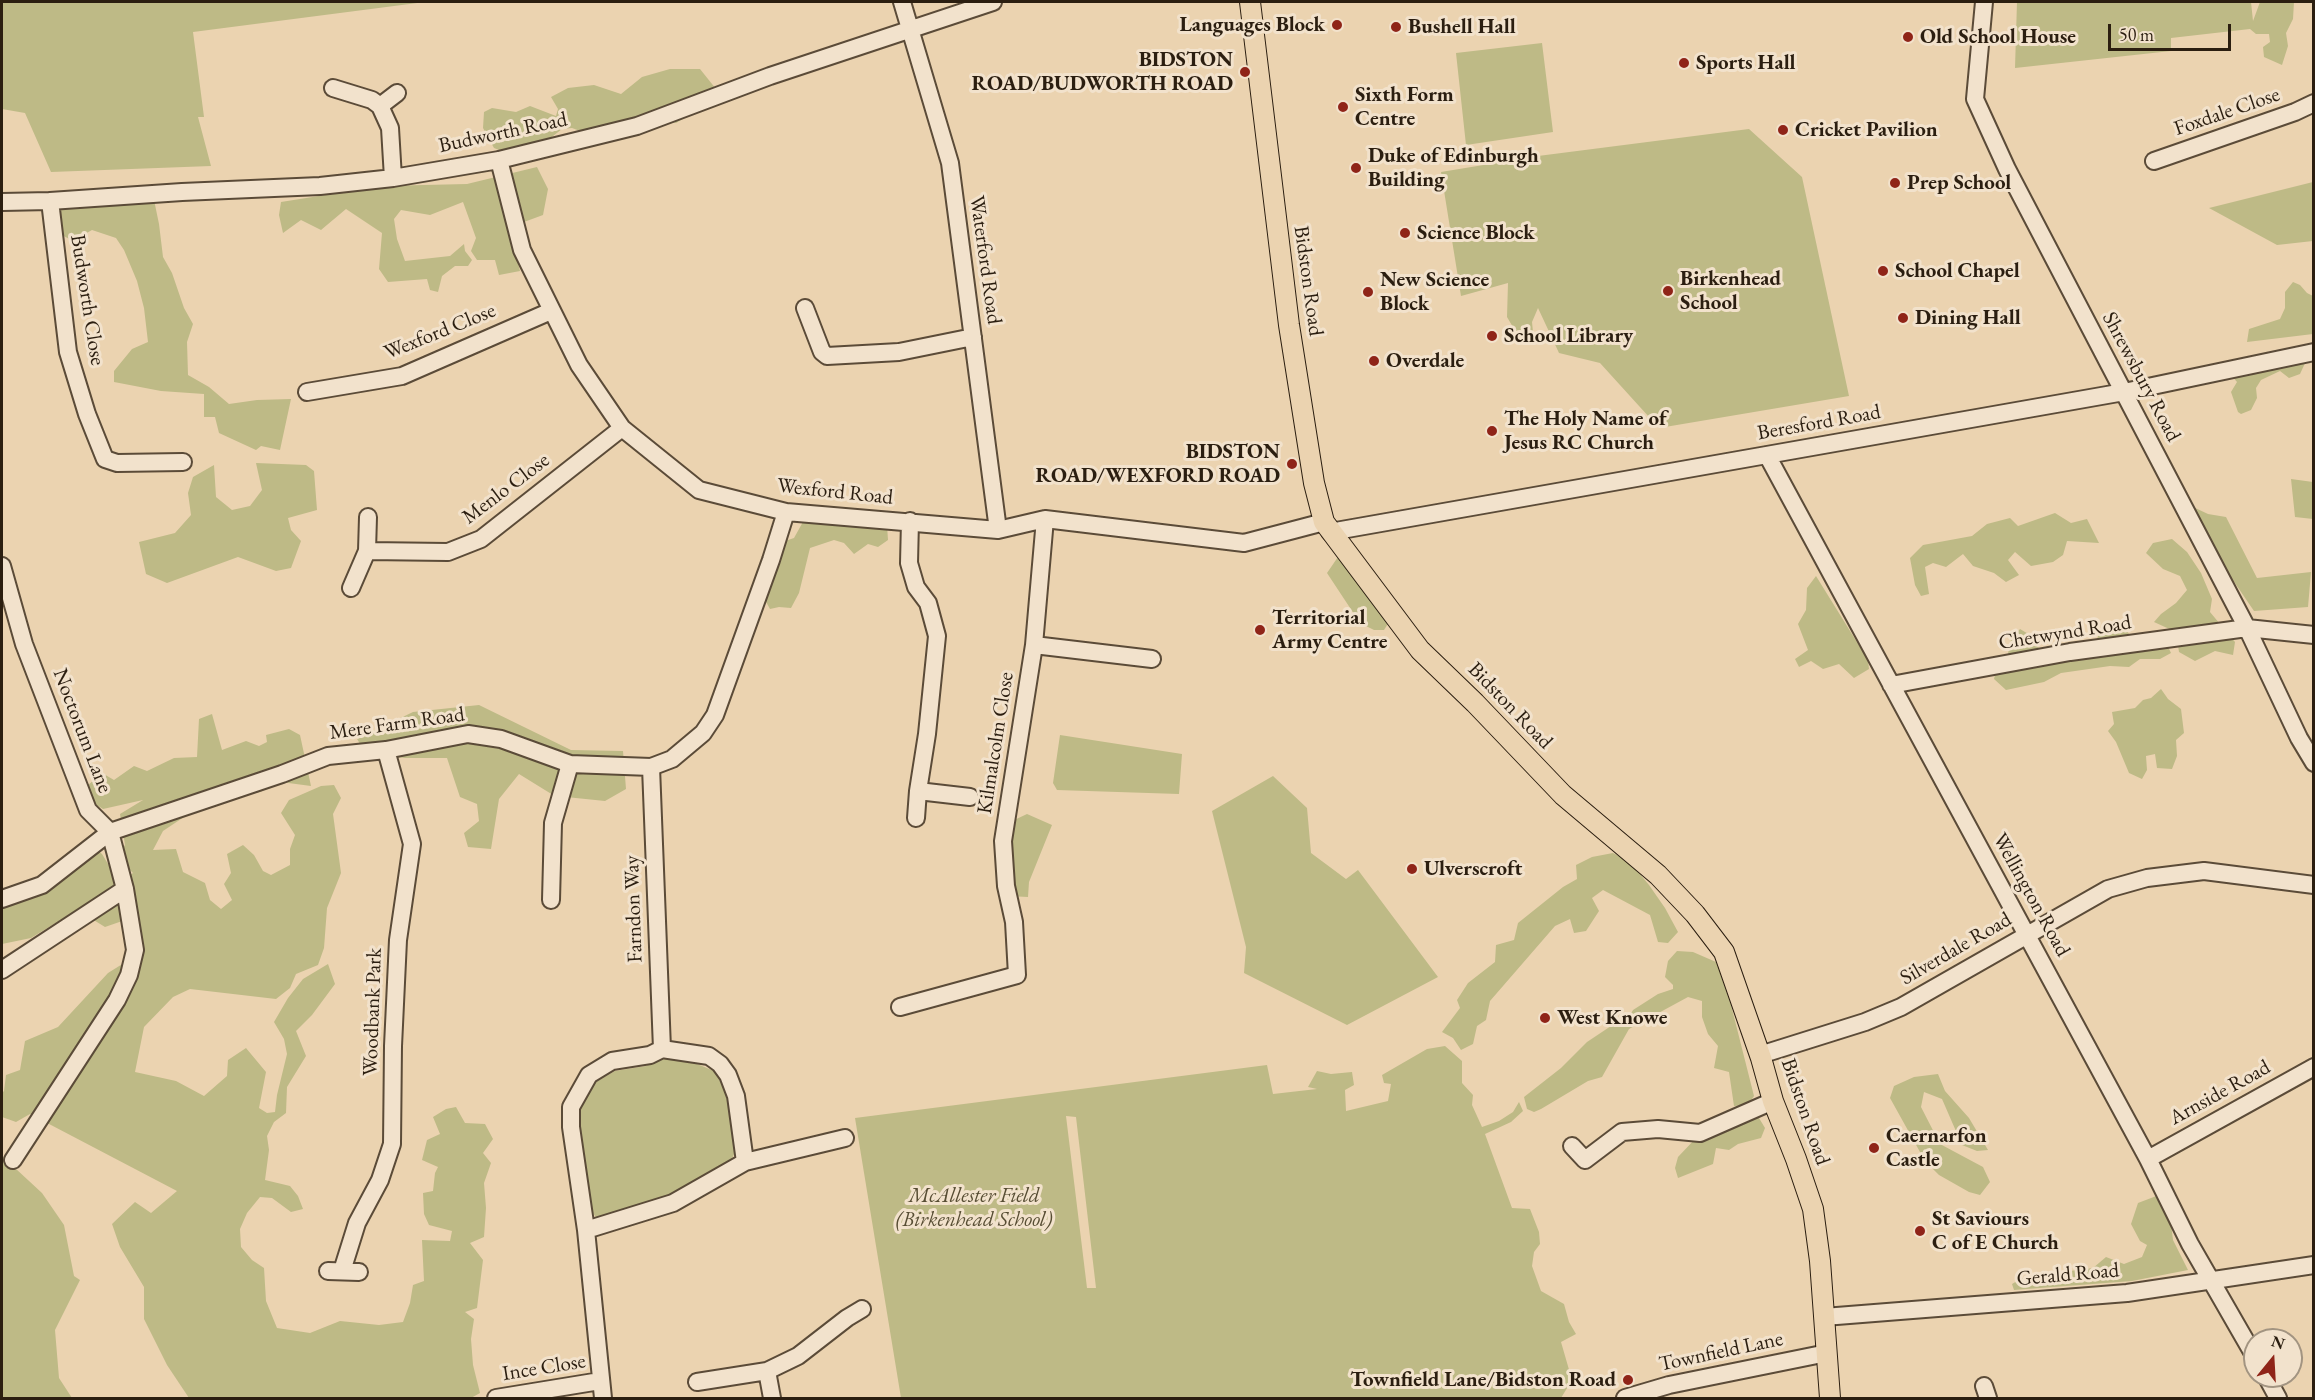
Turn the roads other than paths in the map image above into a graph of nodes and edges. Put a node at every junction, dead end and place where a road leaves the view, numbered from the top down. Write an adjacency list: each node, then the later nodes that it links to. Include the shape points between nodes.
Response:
1 (902, 2): 5 (street, Waterford Road)
2 (993, 2): 5 (street, Budworth Road)
3 (1250, 2): 28 (main road, Bidston Road, via 1289,325 1314,483)
4 (1984, 2): 20 (street, Shrewsbury Road, via 1975,99 2007,169)
5 (911, 29): 10 (street, Budworth Road, via 637,126); 17 (street, Waterford Road, via 950,163)
6 (333, 88): 9 (street)
7 (397, 93): 9 (street)
8 (2313, 103): 11 (street, Foxdale Close)
9 (380, 106): 12 (street, via 390,128)
10 (499, 160): 12 (street, Budworth Road); 16 (street, Wexford Road, via 522,250)
11 (2154, 161)
12 (393, 178): 13 (street, Budworth Road, via 320,186)
13 (50, 201): 14 (street, Budworth Road); 23 (street, Budworth Close, via 68,352 105,459 117,463)
14 (2, 202)
15 (805, 308): 17 (street, via 827,356 899,352)
16 (551, 311): 19 (street, Wexford Close, via 402,376); 21 (street, Wexford Road, via 579,365)
17 (973, 337): 29 (street, Waterford Road)
18 (2313, 351): 20 (street, Beresford Road)
19 (307, 392)
20 (2124, 392): 22 (street, Beresford Road); 33 (street, Shrewsbury Road)
21 (622, 428): 24 (street, Wexford Road, via 699,490); 30 (street, Menlo Close, via 481,539 448,552)
22 (1767, 455): 28 (street, Beresford Road); 37 (street, Wellington Road)
23 (183, 462)
24 (786, 512): 27 (street, Wexford Road); 41 (street, Mere Farm Road, via 715,715 693,743 672,759)
25 (368, 517): 30 (street)
26 (1045, 519): 28 (street, Wexford Road, via 1245,543); 29 (street, Wexford Road); 35 (street, Kilmalcolm Close)
27 (910, 521): 29 (street, Wexford Road); 42 (street, via 909,564 916,587 928,603 937,636)
28 (1327, 527): 54 (main road, Bidston Road, via 1420,650 1563,795 1658,875 1695,914 1724,952)
29 (998, 530)
30 (367, 551): 32 (street)
31 (2, 566): 45 (street, Noctorum Lane, via 24,644 88,810)
32 (351, 588)
33 (2247, 628): 34 (street, Chetwynd Road); 37 (street, Chetwynd Road, via 2070,652); 39 (street, Shrewsbury Road)
34 (2313, 635)
35 (1035, 645): 36 (street); 52 (street, Kilmalcolm Close, via 1003,841 1017,975)
36 (1152, 659)
37 (1891, 685): 50 (street, Wellington Road)
38 (386, 750): 40 (street, Mere Farm Road, via 468,734 501,739); 45 (street, Mere Farm Road, via 328,756); 64 (street, Woodbank Park, via 412,844 398,940 392,1144 380,1180 357,1223)
39 (2313, 763)
40 (570, 764): 41 (street, Mere Farm Road); 49 (street, via 553,823)
41 (651, 766): 53 (street, Farndon Way)
42 (918, 791): 43 (street, Kilmalcolm Close); 44 (street)
43 (970, 797)
44 (916, 818)
45 (110, 832): 47 (street); 48 (street, Mere Farm Road, via 42,885)
46 (2313, 885): 50 (street, Silverdale Road, via 2204,871 2147,878 2108,889)
47 (125, 889): 51 (street); 60 (street, via 135,950 129,975 117,1000)
48 (2, 899)
49 (551, 900)
50 (2026, 934): 54 (street, Silverdale Road, via 1901,1007); 59 (street, Wellington Road)
51 (2, 970)
52 (900, 1007)
53 (662, 1049): 61 (street, via 709,1056 720,1064 736,1096); 62 (street, via 612,1061 590,1075 571,1107)
54 (1760, 1055): 56 (main road, Bidston Road)
55 (2313, 1067): 59 (street, Arnside Road)
56 (1773, 1101): 58 (street, via 1700,1133 1658,1129 1622,1132 1585,1161); 67 (main road, Bidston Road, via 1813,1209)
57 (845, 1138): 61 (street)
58 (1572, 1146)
59 (2148, 1159): 65 (street, Wellington Road)
60 (13, 1161)
61 (745, 1162): 62 (street, via 673,1203)
62 (586, 1230): 71 (street)
63 (2313, 1265): 65 (street, Gerald Road)
64 (343, 1272)
65 (2212, 1281): 67 (street, Gerald Road, via 2127,1293); 68 (street, Wellington Road)
66 (862, 1309): 70 (street, via 798,1356)
67 (1824, 1317): 69 (main road, Bidston Road)
68 (2243, 1336)
69 (1827, 1353): 76 (street, Townfield Lane); 77 (main road, Bidston Road)
70 (767, 1371): 72 (street); 75 (street)
71 (600, 1381): 73 (street, Ince Close); 74 (street)
72 (697, 1382)
73 (496, 1398)
74 (603, 1398)
75 (772, 1398)
76 (1624, 1398)
77 (1830, 1398)

